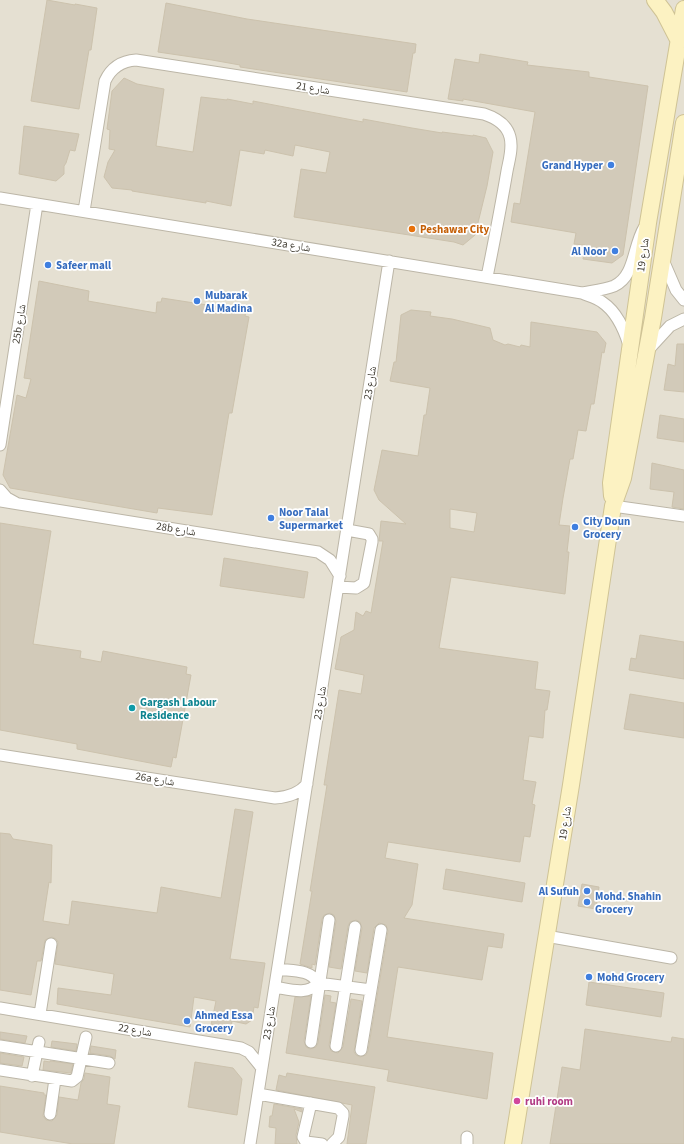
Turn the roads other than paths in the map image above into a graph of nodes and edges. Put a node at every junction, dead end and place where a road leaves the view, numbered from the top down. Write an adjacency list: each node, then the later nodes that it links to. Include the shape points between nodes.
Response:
1 (655, 0): 3 (street)
2 (684, 9): 3 (street, شارع 19)
3 (679, 41): 8 (street, شارع 19)
4 (684, 123): 9 (street, شارع 19)
5 (0, 198): 6 (street, 32a شارع)
6 (37, 204): 7 (street, 32a شارع); 17 (street, 25b شارع)
7 (84, 211): 10 (street, 32a شارع); 11 (street, شارع 21, via 104,81 113,69 124,62 136,60 484,114 496,119 508,130 511,141 502,204)
8 (648, 223): 12 (street, 32a شارع, via 640,234 628,271 621,281 614,286); 15 (street, شارع 19)
9 (662, 259): 13 (street, via 672,283); 16 (street, شارع 19)
10 (389, 261): 11 (street, 32a شارع); 23 (street, شارع 23)
11 (487, 277): 12 (street, 32a شارع)
12 (582, 293): 15 (street, 32a شارع, via 603,303 612,312 624,328)
13 (684, 300)
14 (684, 319): 16 (street, via 670,326)
15 (630, 346): 21 (street, شارع 19, via 611,483)
16 (647, 351): 21 (street, شارع 19, via 623,478)
17 (0, 445)
18 (0, 490): 20 (street, via 7,498)
19 (0, 501): 20 (street, 28b شارع)
20 (20, 504): 24 (street, 28b شارع, via 318,552 330,560)
21 (613, 504): 22 (street); 30 (street, شارع 19)
22 (684, 516)
23 (347, 530): 24 (street, شارع 23); 24 (street, via 366,533 372,542 364,584 356,588)
24 (339, 582): 26 (street, شارع 23)
25 (0, 755): 26 (street, 26a شارع, via 275,798 291,796)
26 (307, 784): 33 (street, شارع 23)
27 (328, 920): 34 (street)
28 (355, 927): 36 (street)
29 (381, 930): 37 (street)
30 (546, 936): 32 (street); 58 (street, شارع 19)
31 (51, 944): 39 (street)
32 (671, 958)
33 (278, 969): 34 (street, via 308,973); 35 (street, شارع 23)
34 (318, 983): 35 (street, via 307,991); 36 (street); 41 (street)
35 (275, 987): 48 (street, شارع 23)
36 (345, 987): 37 (street); 43 (street)
37 (371, 990): 45 (street)
38 (0, 1008): 39 (street, شارع 22)
39 (40, 1014): 48 (street, شارع 22, via 241,1048 249,1052)
40 (86, 1037): 46 (street)
41 (310, 1042)
42 (0, 1046): 44 (street)
43 (336, 1046)
44 (38, 1047): 46 (street); 50 (street)
45 (361, 1050)
46 (81, 1059): 47 (street); 51 (street, via 74,1080 70,1082)
47 (109, 1063)
48 (262, 1068): 52 (street, شارع 23)
49 (0, 1070): 50 (street)
50 (32, 1076): 51 (street)
51 (55, 1079): 54 (street)
52 (258, 1094): 53 (street); 55 (street, شارع 23)
53 (310, 1103): 56 (street, via 303,1137 306,1142); 57 (street, via 338,1108 343,1113 339,1137)
54 (50, 1114)
55 (250, 1144)
56 (322, 1144)
57 (332, 1144)
58 (513, 1144)

